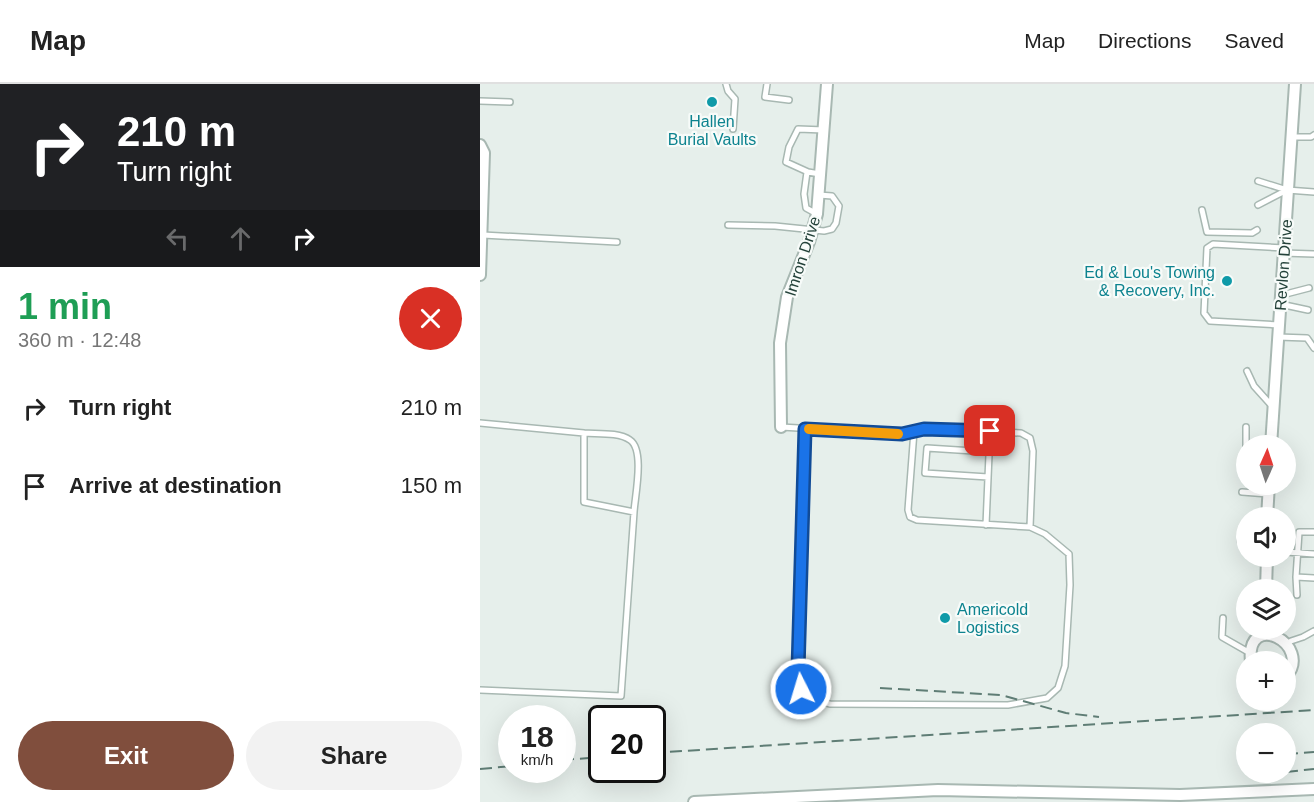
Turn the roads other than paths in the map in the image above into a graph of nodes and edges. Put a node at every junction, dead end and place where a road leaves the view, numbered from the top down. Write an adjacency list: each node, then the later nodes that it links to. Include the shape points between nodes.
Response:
1 (726, 84): 8 (lane, via 735,99)
2 (767, 84): 5 (lane, via 765,97)
3 (826, 84): 9 (street, Imron Drive)
4 (1294, 84): 11 (street, Revlon Drive)
5 (789, 100)
6 (480, 101): 7 (lane)
7 (510, 102)
8 (733, 129)
9 (824, 130): 13 (lane, via 798,129 789,147 786,162); 14 (street, Imron Drive)
10 (1314, 135): 11 (lane)
11 (1291, 137): 16 (street, Revlon Drive)
12 (480, 145): 21 (street, via 484,153)
13 (807, 171): 14 (lane); 22 (lane, via 806,208)
14 (821, 174): 18 (street, Imron Drive)
15 (1258, 181): 16 (lane)
16 (1287, 190): 17 (lane); 19 (lane); 28 (street, Revlon Drive)
17 (1314, 192)
18 (819, 195): 22 (street, Imron Drive); 25 (lane, via 836,200 837,223 832,229)
19 (1258, 205)
20 (1202, 210): 24 (lane, via 1207,232)
21 (480, 212): 26 (street)
22 (817, 214): 25 (street, Imron Drive)
23 (728, 225): 25 (lane)
24 (1257, 230)
25 (812, 231): 41 (street, Imron Drive, via 787,297 780,343)
26 (483, 235): 27 (lane); 30 (street)
27 (617, 242)
28 (1284, 250): 29 (lane); 32 (street, Revlon Drive); 34 (lane, via 1213,244 1207,248 1204,313 1209,321)
29 (1314, 254)
30 (480, 275)
31 (1309, 288): 32 (lane)
32 (1281, 300): 33 (lane); 34 (street, Revlon Drive)
33 (1308, 310)
34 (1279, 325): 35 (street, Revlon Drive)
35 (1278, 337): 36 (lane, via 1307,338); 38 (street, Revlon Drive)
36 (1314, 348)
37 (1247, 371): 38 (lane, via 1254,386)
38 (1274, 408): 47 (street, Revlon Drive)
39 (480, 423): 45 (lane)
40 (1246, 426): 46 (lane)
41 (780, 428): 42 (lane)
42 (805, 429): 43 (lane, via 902,434); 52 (lane, via 798,670 801,689 809,699 830,704 1008,705 1047,698 1058,688 1065,666 1069,554)
43 (914, 431): 44 (lane); 51 (lane, via 910,517)
44 (990, 431): 48 (lane); 52 (lane, via 1022,433 1030,438)
45 (584, 433): 50 (lane, via 584,502); 50 (lane, via 620,436 636,446 639,458)
46 (1246, 435)
47 (1272, 435)
48 (989, 452): 49 (lane); 49 (lane, via 927,448 925,473)
49 (988, 477): 51 (lane)
50 (634, 512): 65 (lane, via 621,696)
51 (986, 525): 52 (lane)
52 (1030, 527)
53 (1314, 532): 54 (lane, via 1299,532)
54 (1298, 553): 55 (lane); 56 (lane)
55 (1314, 554)
56 (1296, 577): 57 (lane); 58 (lane)
57 (1314, 578)
58 (1297, 595)
59 (1223, 618): 63 (lane, via 1222,636)
60 (1314, 631): 62 (lane)
61 (1288, 639): 62 (street)
62 (1291, 641): 64 (street)
63 (1243, 651)
64 (1295, 651)
65 (480, 690)
66 (1314, 789): 67 (street, via 1180,795 938,790)
67 (694, 802)

